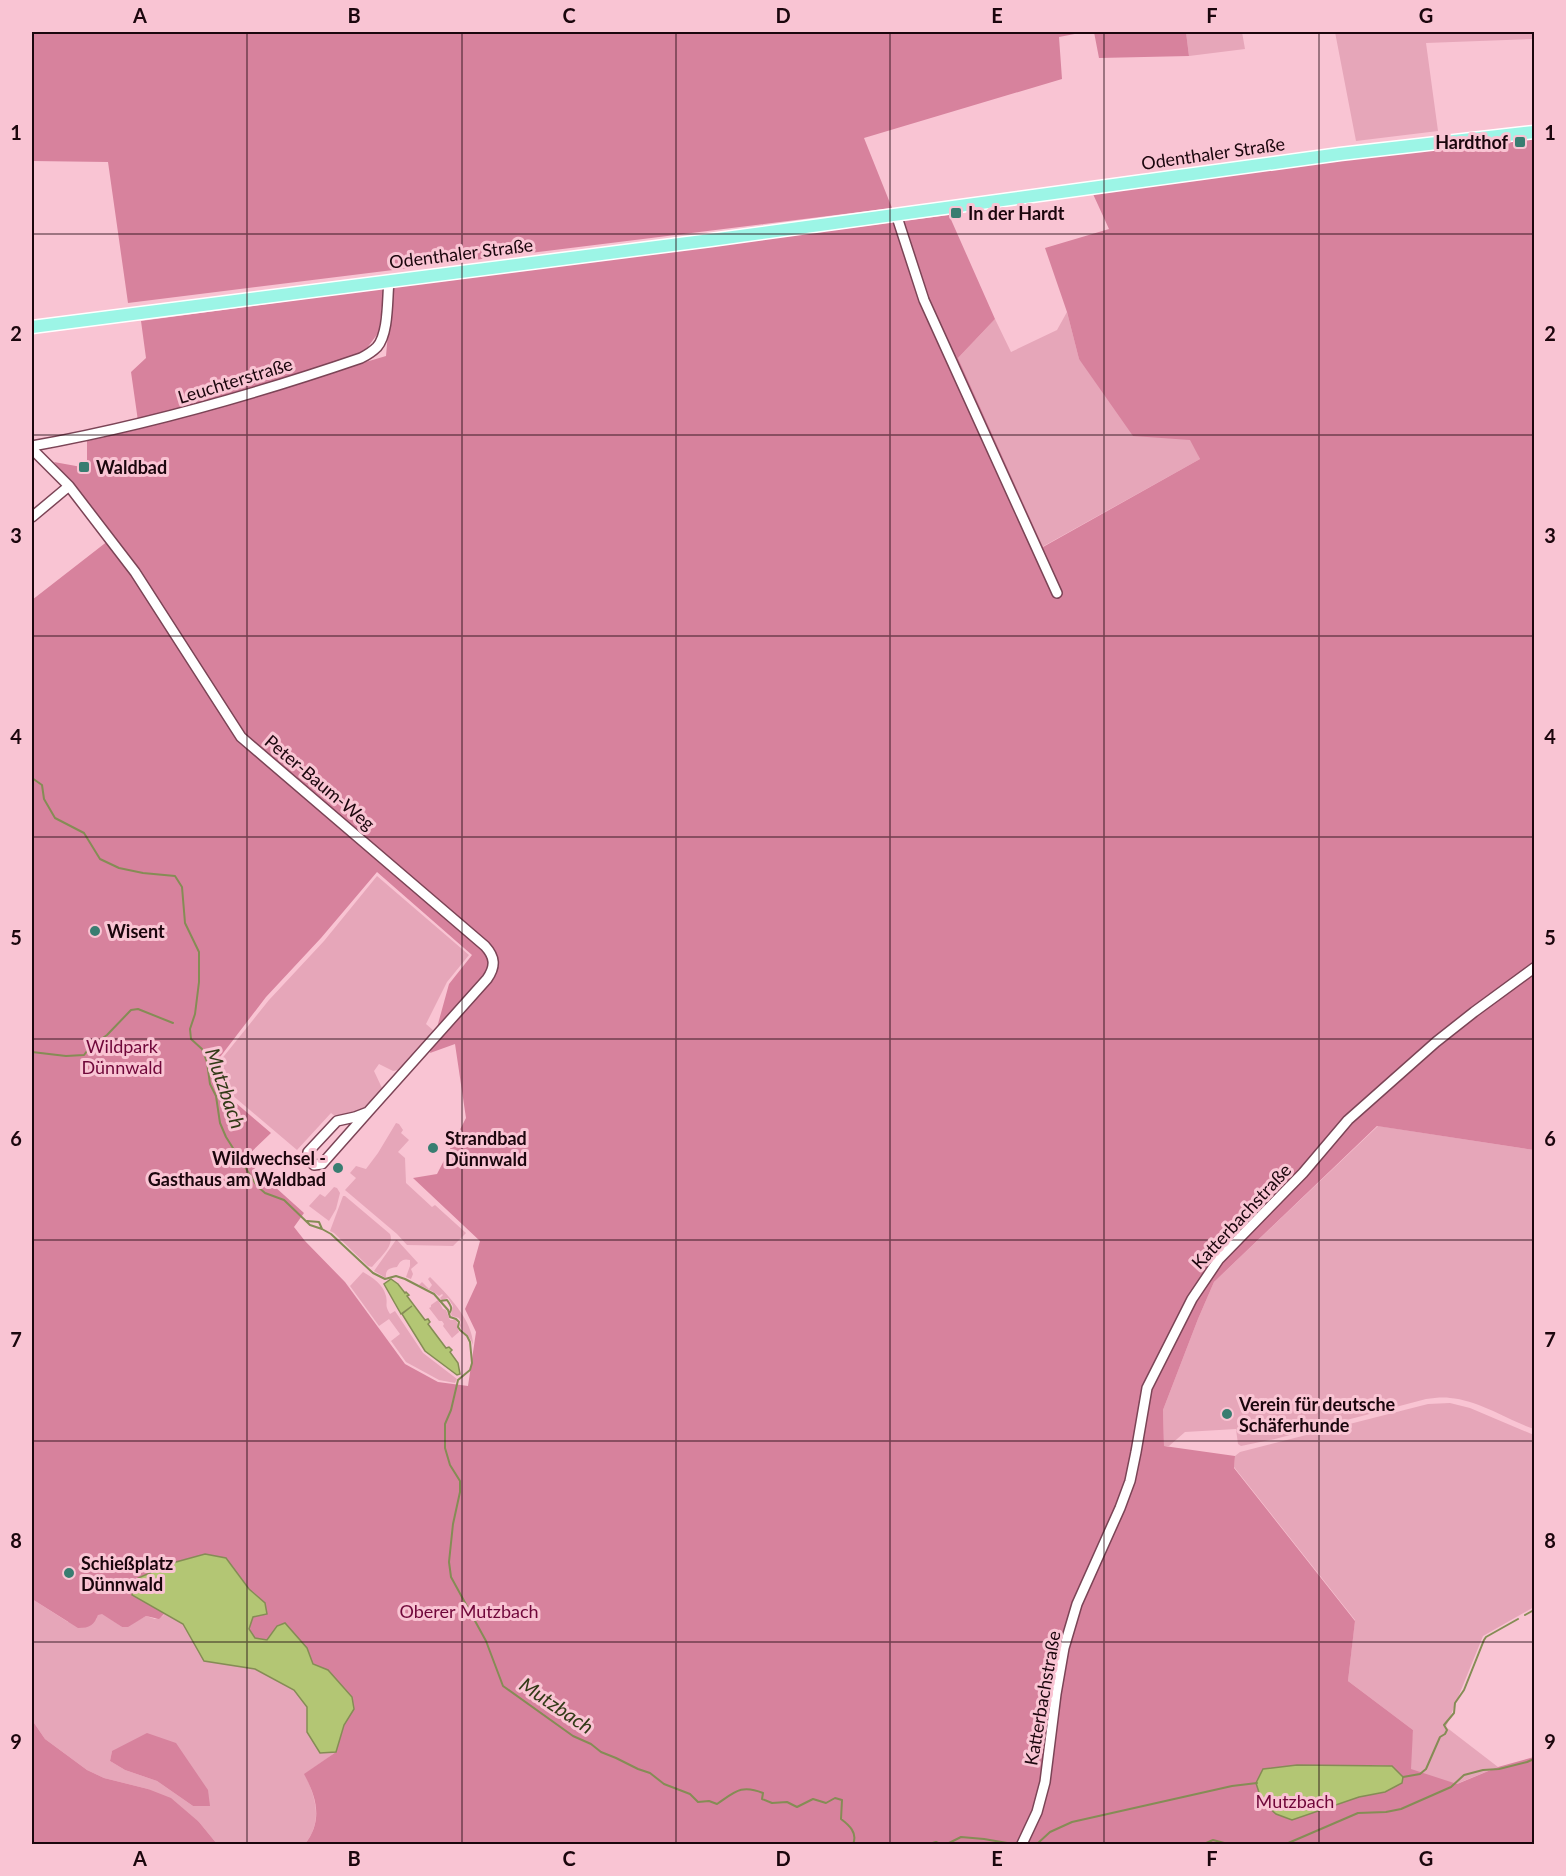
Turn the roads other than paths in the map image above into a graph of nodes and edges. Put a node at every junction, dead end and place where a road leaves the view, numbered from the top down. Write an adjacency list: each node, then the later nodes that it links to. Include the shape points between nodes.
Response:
1 (1534, 132): 2 (main road, Odenthaler Straße)
2 (896, 214): 3 (main road, Odenthaler Straße); 8 (street, via 924,300)
3 (388, 280): 4 (main road, Odenthaler Straße); 5 (street, Leuchterstraße, via 383,336 371,353 361,358 144,423)
4 (32, 327)
5 (32, 447): 6 (street, Peter-Baum-Weg)
6 (69, 486): 7 (street); 10 (street, Peter-Baum-Weg, via 135,572 241,736 492,956 494,965 487,979)
7 (32, 517)
8 (1058, 593)
9 (1534, 968): 11 (street, Katterbachstraße, via 1466,1018 1348,1120 1303,1173 1219,1259 1192,1299 1147,1388 1130,1481 1077,1604 1064,1648 1045,1782)
10 (368, 1112): 10 (street, Peter-Baum-Weg, via 337,1121 308,1152 310,1161 322,1164)
11 (1024, 1841)

